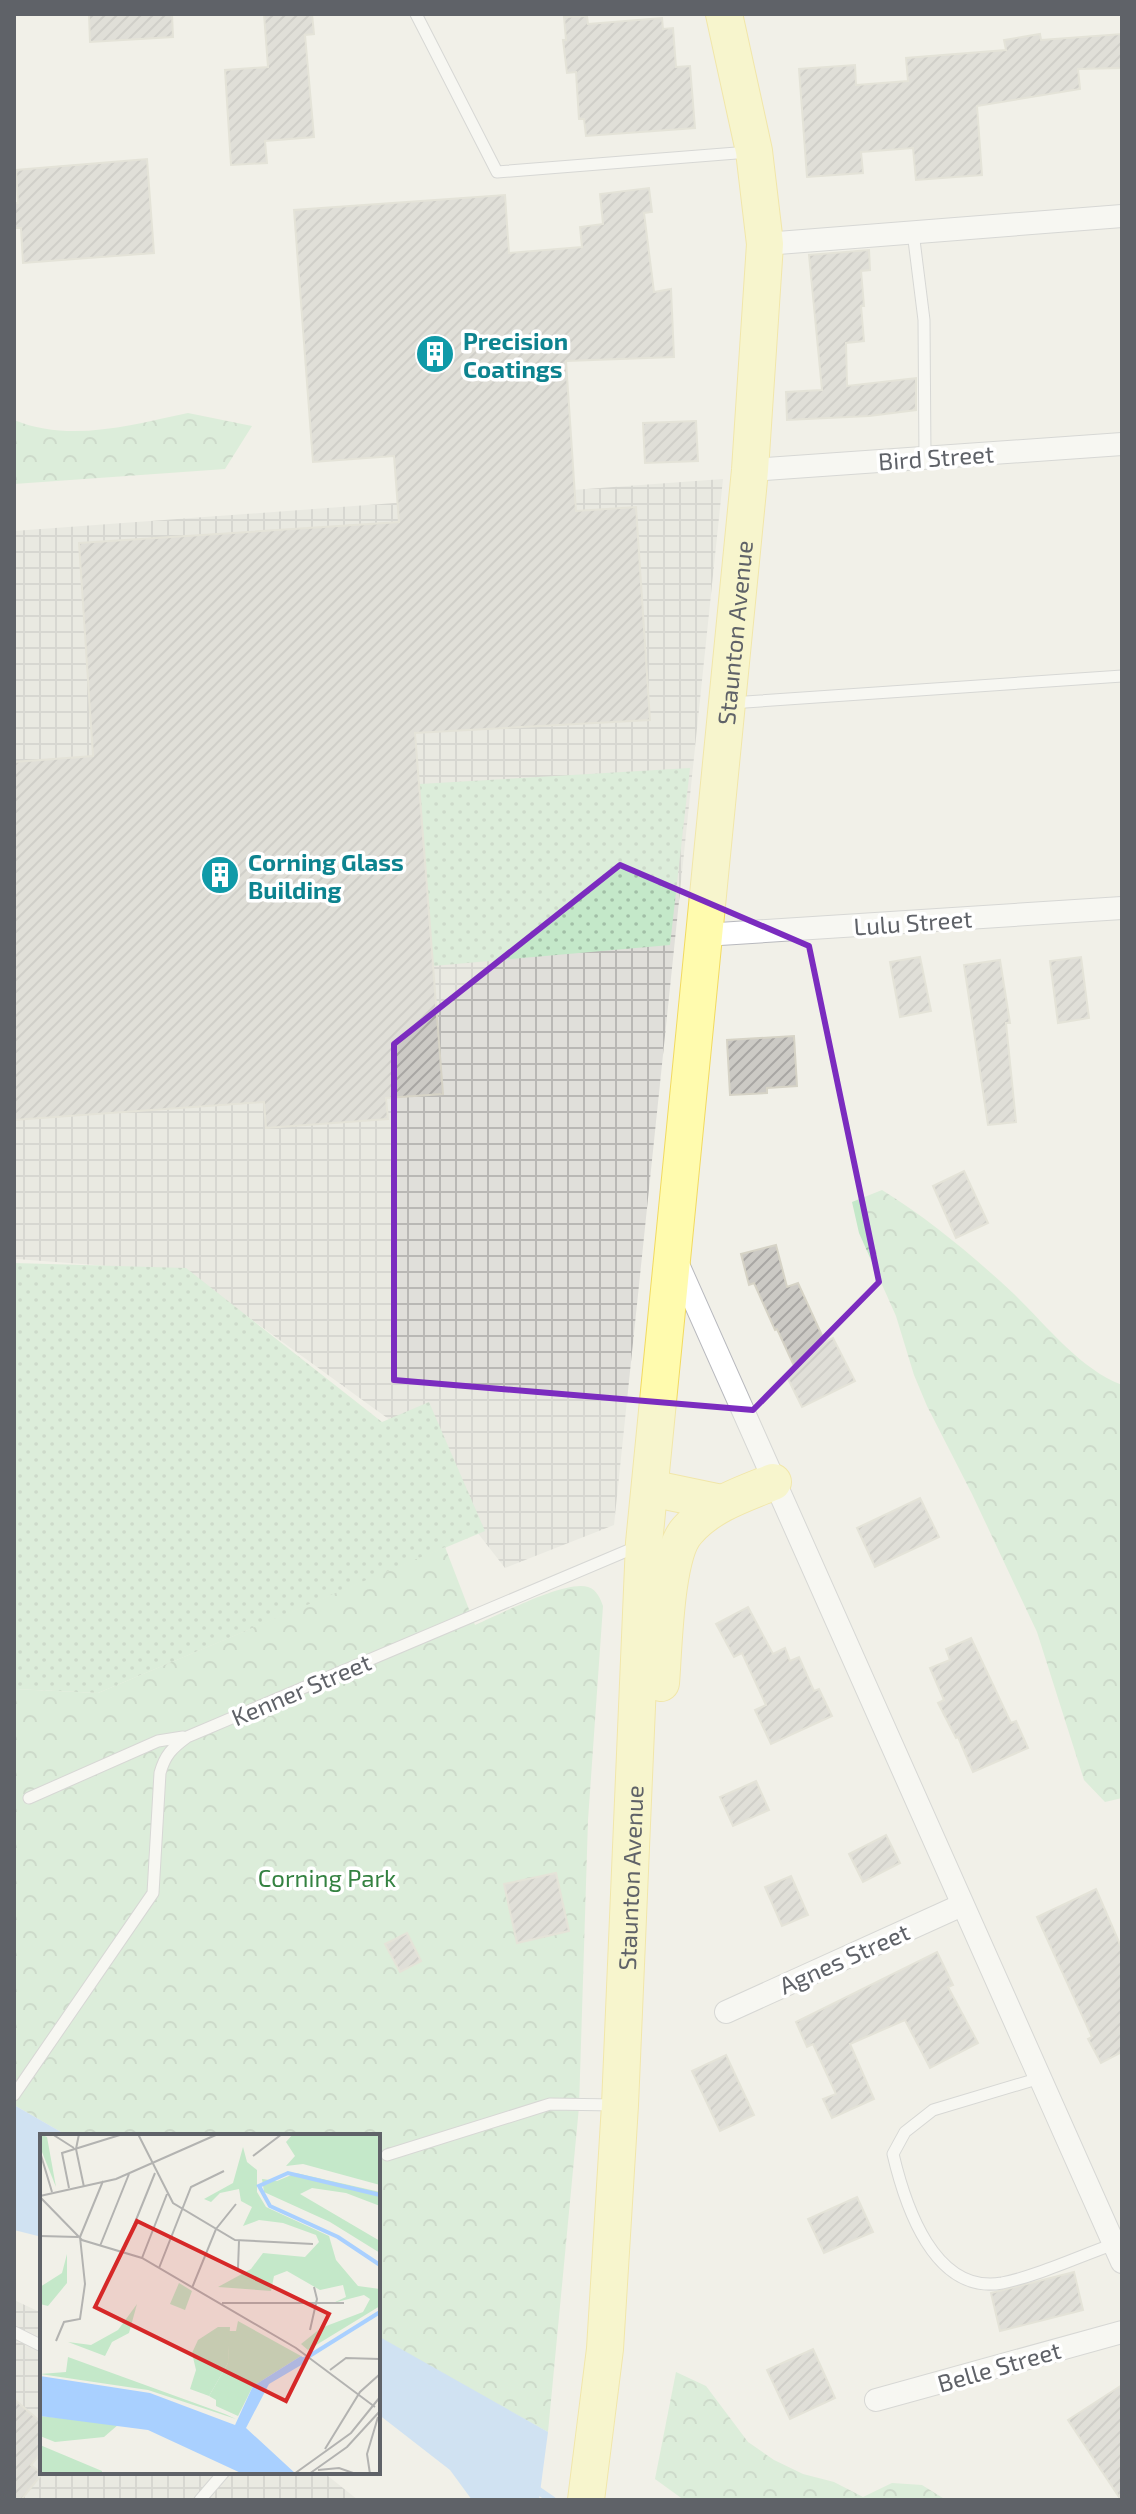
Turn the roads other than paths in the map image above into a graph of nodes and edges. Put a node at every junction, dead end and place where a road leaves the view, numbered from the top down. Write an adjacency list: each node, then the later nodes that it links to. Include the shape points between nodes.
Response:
1 (416, 14): 3 (lane, via 497,172)
2 (724, 14): 3 (main road, Staunton Avenue)
3 (754, 151): 6 (main road, Staunton Avenue)
4 (1122, 216): 5 (street)
5 (913, 232): 6 (street); 8 (lane, via 924,320)
6 (765, 244): 9 (main road, Staunton Avenue)
7 (1122, 444): 8 (street, Bird Street)
8 (925, 458): 9 (street, Bird Street)
9 (750, 470): 11 (main road, Staunton Avenue)
10 (1122, 676): 11 (lane)
11 (727, 703): 13 (main road, Staunton Avenue)
12 (1122, 908): 13 (street, Lulu Street)
13 (704, 935): 14 (main road, Staunton Avenue)
14 (674, 1255): 15 (street, Staunton Avenue); 16 (main road, Staunton Avenue)
15 (773, 1482): 17 (main road); 22 (street, Staunton Avenue)
16 (650, 1488): 17 (main road); 18 (main road, Staunton Avenue)
17 (722, 1503): 21 (main road, via 686,1531 675,1555 656,1759)
18 (644, 1543): 19 (lane, Kenner Street); 21 (main road, Staunton Avenue)
19 (187, 1737): 20 (lane, via 158,1741); 25 (lane, Kenner Street, via 171,1748 160,1773 153,1893)
20 (29, 1798)
21 (631, 1833): 26 (main road, Staunton Avenue)
22 (962, 1905): 23 (street, Agnes Street); 24 (street, Staunton Avenue)
23 (726, 2012)
24 (1040, 2078): 28 (street, Staunton Avenue); 28 (lane, via 933,2110 905,2132 893,2154 902,2194 925,2241 948,2269 970,2281 1000,2283)
25 (14, 2095)
26 (620, 2105): 27 (lane, via 550,2104); 35 (main road, Staunton Avenue, via 605,2349)
27 (387, 2155)
28 (1118, 2253)
29 (14, 2332): 31 (lane)
30 (1122, 2332): 32 (street, Belle Street)
31 (40, 2345)
32 (876, 2400)
33 (222, 2474): 34 (lane)
34 (200, 2500)
35 (586, 2500)

